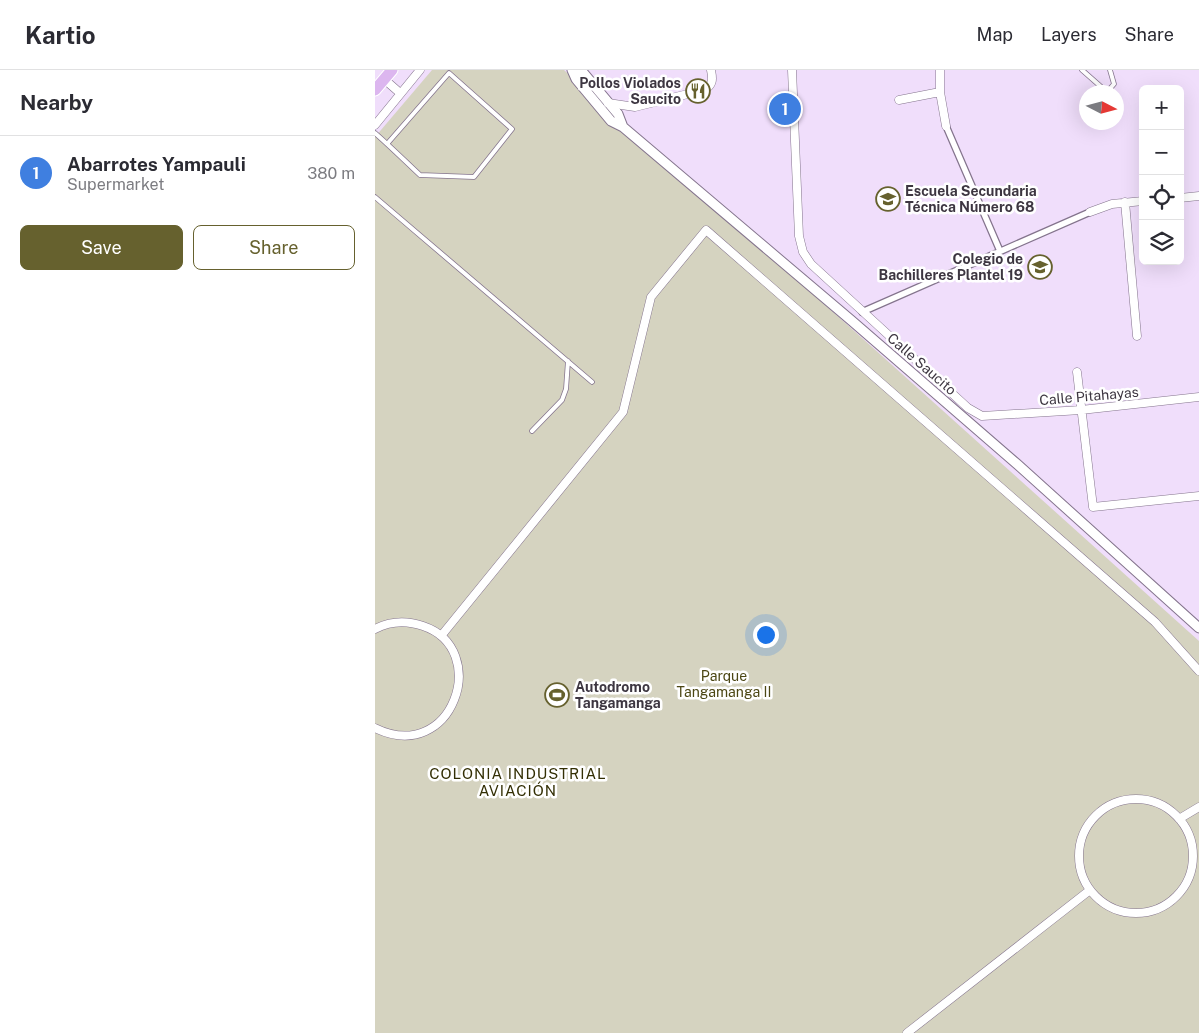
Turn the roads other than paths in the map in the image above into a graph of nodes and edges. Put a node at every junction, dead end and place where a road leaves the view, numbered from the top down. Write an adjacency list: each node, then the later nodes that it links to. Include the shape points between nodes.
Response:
1 (392, 70): 10 (main road)
2 (420, 70): 15 (street)
3 (572, 70): 16 (street, Calle Saucito)
4 (581, 70): 18 (street, Calle Saucito)
5 (711, 70): 18 (street, via 713,80 704,90 635,107)
6 (792, 70): 31 (street, via 799,236 803,252 811,264)
7 (940, 70): 14 (street)
8 (1082, 70): 11 (lane)
9 (1110, 70): 12 (lane)
10 (384, 80): 13 (main road); 15 (street)
11 (1099, 85)
12 (1113, 85)
13 (375, 90)
14 (940, 92): 17 (street); 20 (street)
15 (401, 93): 19 (street)
16 (591, 97): 18 (street); 21 (street, Calle Saucito, via 611,121)
17 (899, 100)
18 (610, 104): 21 (street, Calle Saucito)
19 (375, 125)
20 (945, 126): 30 (street)
21 (623, 127): 32 (street, Calle Saucito)
22 (375, 133): 23 (lane)
23 (387, 144): 23 (lane, via 420,175 473,177 512,129 449,73)
24 (1199, 196): 26 (street)
25 (375, 197): 34 (lane)
26 (1184, 198)
27 (1139, 200): 28 (street)
28 (1125, 202): 29 (street); 33 (street)
29 (1091, 212): 30 (street)
30 (1000, 250): 31 (street)
31 (862, 312): 32 (street); 38 (street, Calle Pitahayas, via 968,408 982,416)
32 (852, 321): 41 (street, Calle Saucito)
33 (1137, 336)
34 (568, 361): 36 (lane); 39 (lane, via 563,400)
35 (1077, 372): 38 (street)
36 (592, 382)
37 (1199, 397): 38 (street, Calle Pitahayas)
38 (1081, 410): 40 (street, via 1093,507)
39 (532, 431)
40 (1199, 496)
41 (1199, 628)
42 (375, 629): 43 (street, via 398,622 413,622)
43 (441, 636): 44 (street, via 623,412 651,297 706,230 1155,622); 45 (street, via 451,648 458,665 455,700 446,716 432,728 417,734 401,736)
44 (1199, 671)
45 (375, 728)
46 (1199, 807): 47 (street)
47 (1179, 819): 48 (street, via 1156,802 1136,798 1110,804 1094,816 1083,833 1079,852 1081,872); 48 (street, via 1192,846 1190,874 1181,891 1166,905 1147,912 1127,913 1109,906)
48 (1090, 890): 49 (street)
49 (907, 1033)

